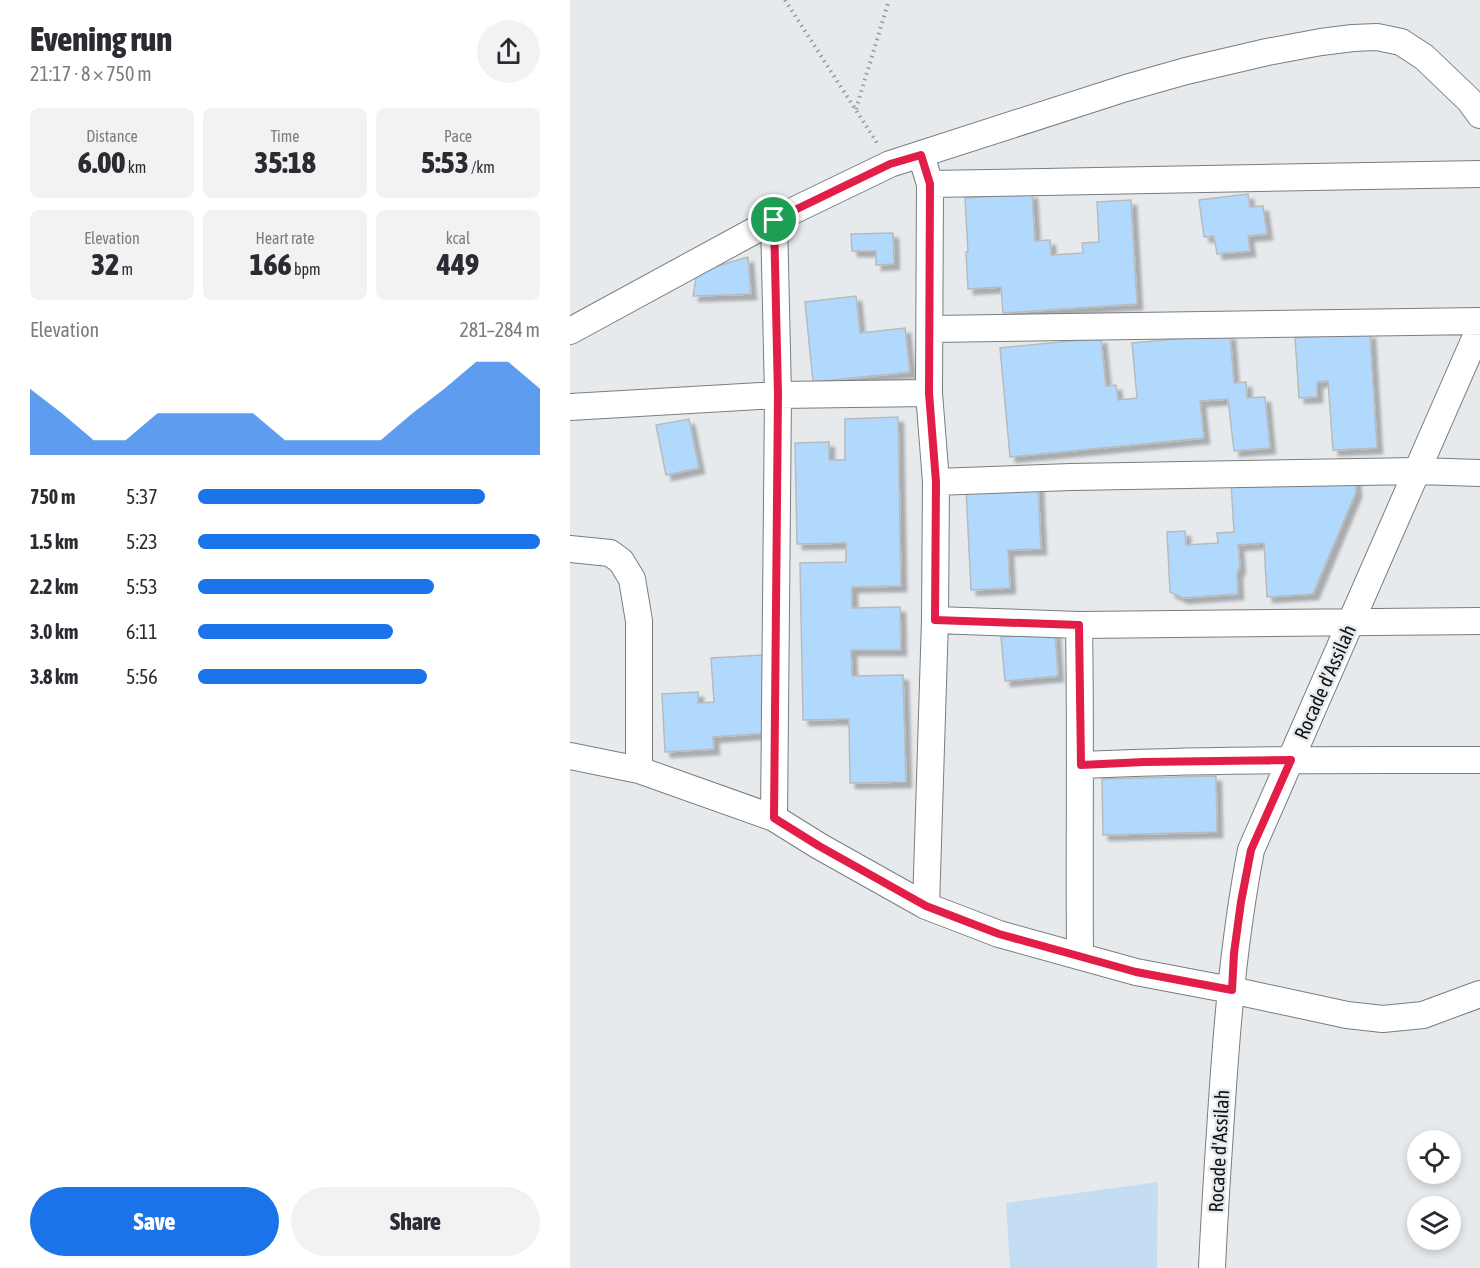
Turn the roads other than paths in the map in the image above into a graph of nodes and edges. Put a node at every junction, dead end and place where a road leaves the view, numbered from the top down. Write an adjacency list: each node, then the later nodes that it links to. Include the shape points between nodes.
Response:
1 (1480, 115): 2 (street, via 1445,76 1401,42 1353,38 1186,71)
2 (921, 155): 4 (street); 5 (street, via 890,164)
3 (1480, 174): 4 (street)
4 (930, 184): 8 (street)
5 (774, 220): 9 (street); 11 (street)
6 (1480, 321): 8 (street)
7 (1480, 327): 13 (street, Rocade d'Assilah)
8 (930, 329): 10 (street)
9 (570, 332)
10 (929, 393): 11 (street); 15 (street)
11 (778, 395): 12 (street); 26 (street)
12 (570, 407)
13 (1417, 471): 14 (street); 15 (street); 18 (street, Rocade d'Assilah)
14 (1480, 473)
15 (936, 482): 17 (street)
16 (570, 549): 25 (street, via 610,553 621,561 632,579 639,621)
17 (935, 620): 20 (street); 27 (street)
18 (1351, 621): 19 (street); 20 (street); 22 (street, Rocade d'Assilah)
19 (1480, 621)
20 (1079, 625): 24 (street)
21 (570, 756): 25 (street)
22 (1291, 760): 23 (street); 24 (street); 29 (street, Rocade d'Assilah, via 1251,850)
23 (1480, 760)
24 (1081, 765): 28 (street)
25 (639, 770): 26 (street)
26 (774, 818): 27 (street)
27 (926, 906): 28 (street, via 999,934)
28 (1080, 956): 29 (street, via 1136,972)
29 (1232, 990): 30 (street, via 1383,1019 1423,1015); 31 (street, Rocade d'Assilah)
30 (1480, 994)
31 (1212, 1268)

